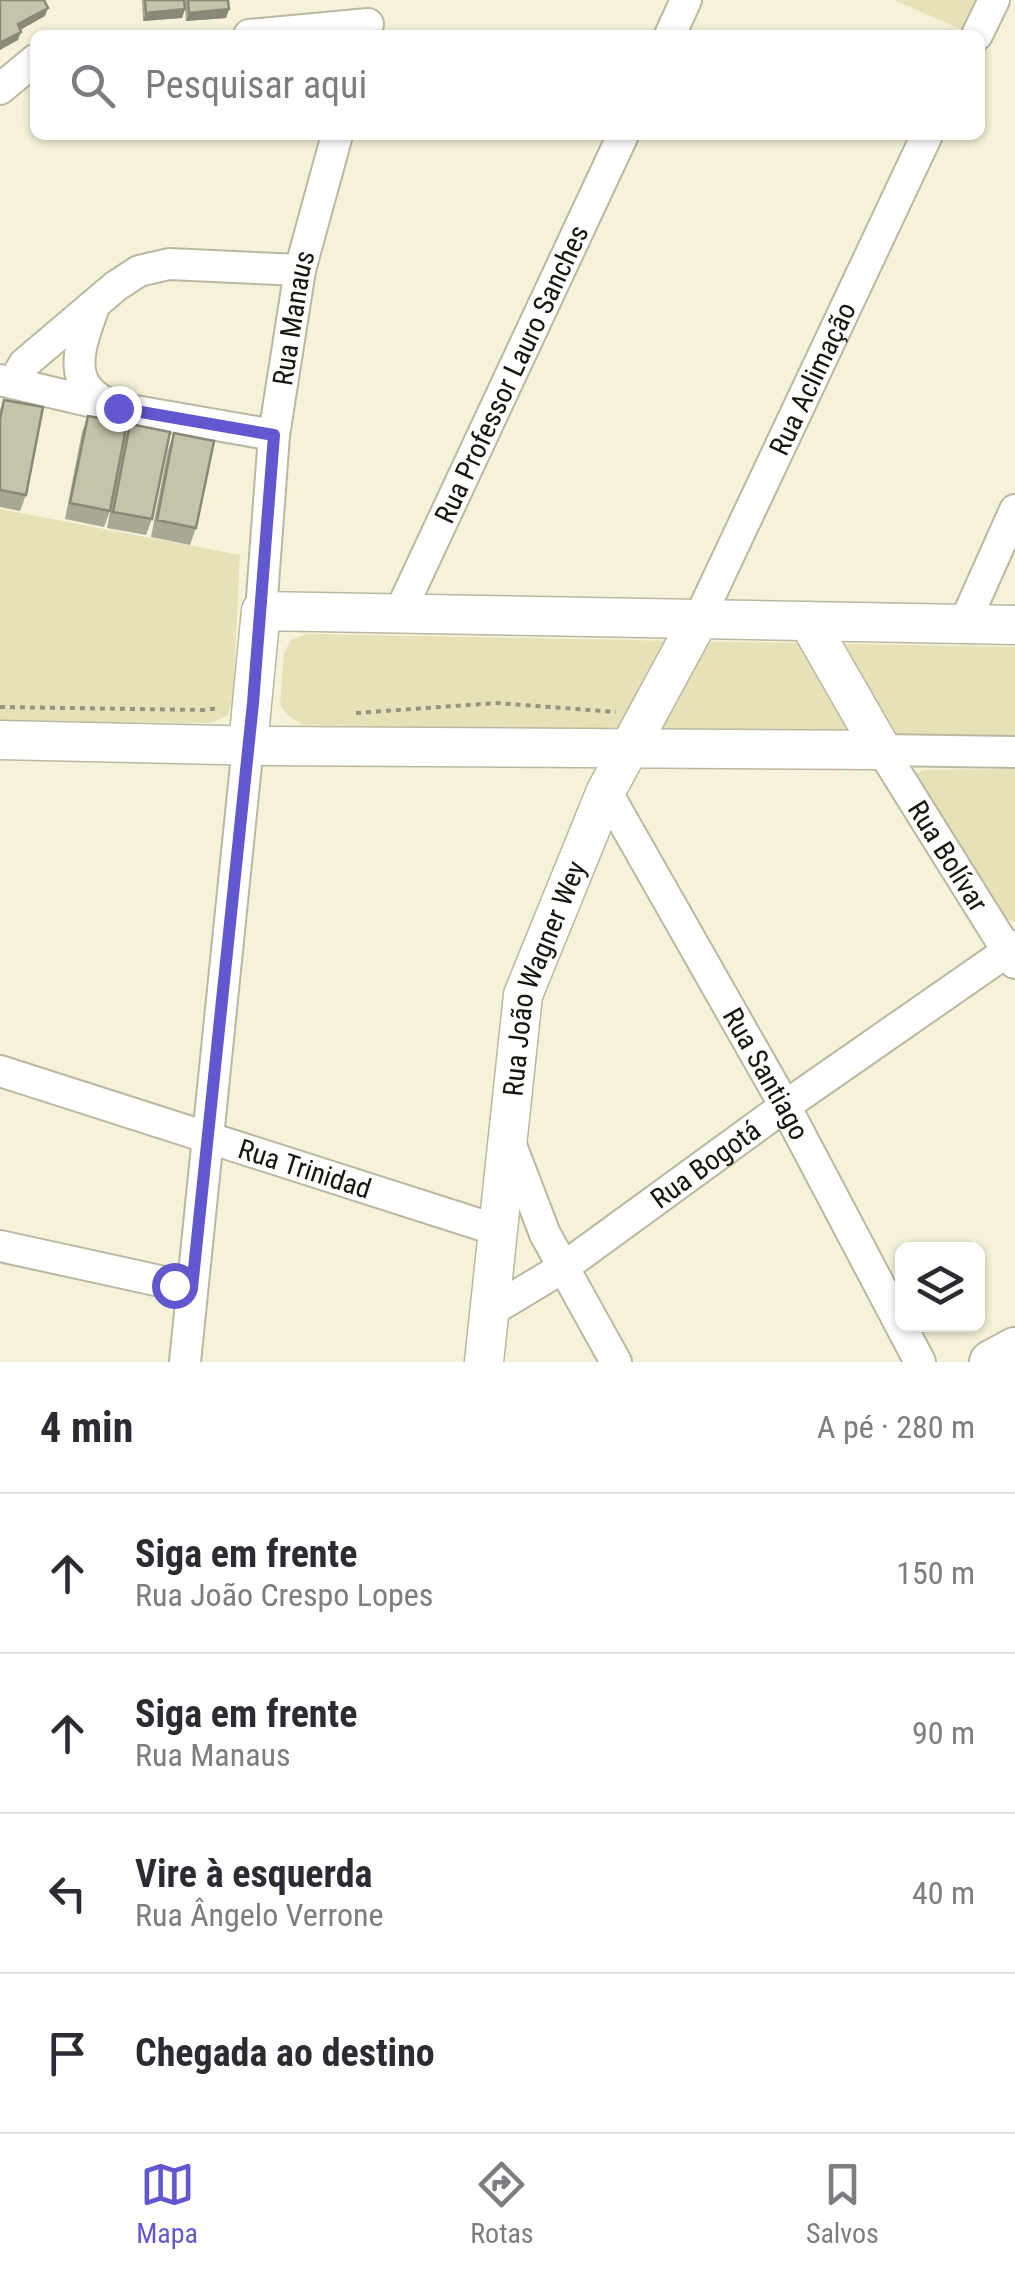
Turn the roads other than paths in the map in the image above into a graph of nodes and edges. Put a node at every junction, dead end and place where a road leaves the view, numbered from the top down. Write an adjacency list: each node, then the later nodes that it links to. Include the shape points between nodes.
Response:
1 (686, 0): 5 (street)
2 (994, 0): 6 (street)
3 (369, 20): 4 (street)
4 (289, 30)
5 (672, 30)
6 (979, 30)
7 (30, 64): 8 (street)
8 (0, 89)
9 (336, 140): 12 (street, Rua Manaus)
10 (621, 140): 19 (street, Rua Professor Lauro Sanches)
11 (925, 140): 21 (street, Rua Aclimação)
12 (300, 270): 13 (street, via 169,264 139,271); 16 (street, Rua Manaus)
13 (94, 306): 14 (street); 15 (street, via 78,360 80,378 93,396)
14 (6, 382): 15 (street)
15 (118, 408): 16 (street)
16 (274, 435): 18 (street, Rua Manaus)
17 (1015, 510): 22 (street)
18 (261, 611): 19 (street); 25 (street, Rua Manaus)
19 (399, 614): 21 (street)
20 (808, 620): 21 (street); 22 (street); 27 (street)
21 (698, 621): 26 (street, Rua João Wagner Wey)
22 (964, 624): 23 (street)
23 (1015, 625)
24 (0, 740): 25 (street)
25 (248, 745): 26 (street); 34 (street)
26 (629, 750): 27 (street); 29 (street, Rua João Wagner Wey)
27 (882, 750): 28 (street); 30 (street, Rua Bolívar)
28 (1015, 752)
29 (606, 791): 32 (street, Rua Santiago); 33 (street, Rua João Wagner Wey, via 523,995)
30 (1013, 953): 32 (street, Rua Bogotá)
31 (0, 1071): 34 (street, Rua Trinidad)
32 (785, 1106): 38 (street, Rua Bogotá); 45 (street, Rua Santiago)
33 (507, 1136): 35 (street, Rua João Wagner Wey); 36 (street)
34 (208, 1138): 35 (street, Rua Trinidad); 39 (street)
35 (499, 1213): 36 (street); 40 (street, Rua João Wagner Wey)
36 (545, 1234): 38 (street)
37 (0, 1246): 39 (street)
38 (564, 1268): 40 (street, Rua Bogotá); 44 (street)
39 (192, 1288): 42 (street)
40 (491, 1311): 43 (street, Rua João Wagner Wey)
41 (1015, 1348): 46 (main road)
42 (184, 1362)
43 (484, 1362)
44 (616, 1362)
45 (920, 1362)
46 (991, 1362)

